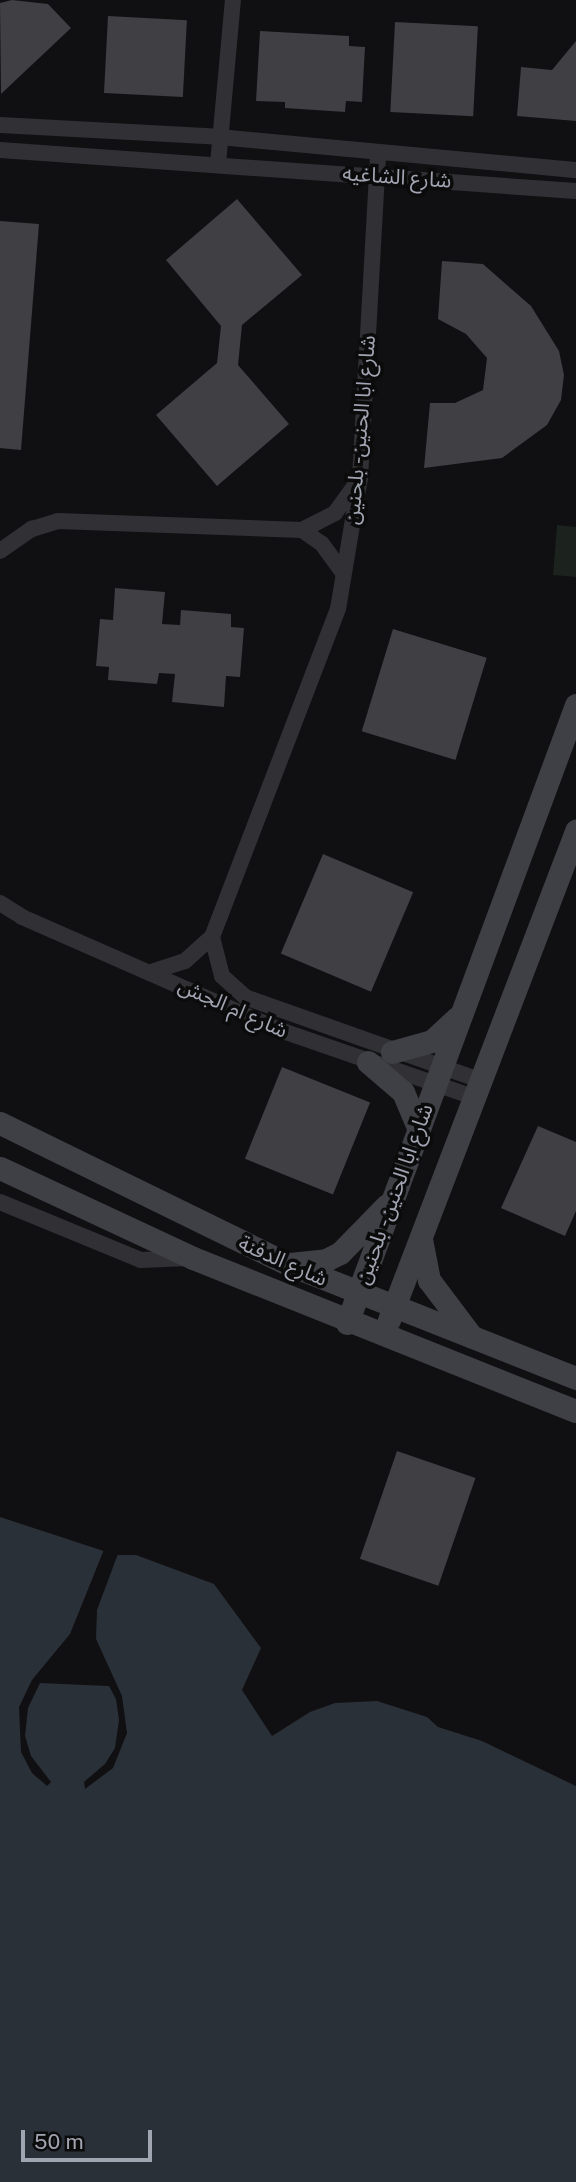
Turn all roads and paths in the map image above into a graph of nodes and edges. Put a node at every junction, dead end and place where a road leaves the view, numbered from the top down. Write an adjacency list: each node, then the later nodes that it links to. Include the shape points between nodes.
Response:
1 (233, 0): 3 (street)
2 (0, 125): 3 (street, شارع الشاغيه)
3 (219, 137): 5 (street, شارع الشاغيه); 6 (street)
4 (0, 150): 6 (street, شارع الشاغيه)
5 (378, 152): 7 (street, شارع الشاغيه); 8 (street, شارع ابا الحنين - بلحنين)
6 (218, 164): 8 (street, شارع الشاغيه)
7 (576, 170)
8 (376, 175): 9 (street, شارع الشاغيه); 10 (street, شارع ابا الحنين - بلحنين)
9 (576, 191)
10 (360, 478): 11 (street, via 335,513); 13 (street, شارع ابا الحنين - بلحنين)
11 (302, 530): 12 (street, via 58,521 32,528); 13 (street, via 322,544)
12 (0, 551)
13 (343, 573): 17 (street, شارع ابا الحنين - بلحنين, via 338,609)
14 (576, 705): 19 (main road, شارع ابا الحنين - بلحنين)
15 (576, 831): 23 (main road, شارع ابا الحنين - بلحنين)
16 (0, 903): 18 (street, شارع ام الجش, via 32,922)
17 (212, 937): 18 (street, شارع ابا الحنين - بلحنين, via 185,961); 20 (street, via 216,963 235,992)
18 (151, 972): 21 (street, شارع ام الجش, via 277,1029)
19 (462, 1012): 20 (main road, via 432,1041); 22 (main road, شارع ابا الحنين - بلحنين)
20 (392, 1052): 22 (street)
21 (368, 1062): 22 (street, شارع ام الجش); 25 (main road, via 403,1092)
22 (438, 1074): 23 (street, شارع ام الجش); 25 (main road, شارع ابا الحنين - بلحنين)
23 (476, 1088): 29 (main road, شارع ابا الحنين - بلحنين)
24 (0, 1123): 31 (main road, شارع الدفنة)
25 (418, 1128): 27 (main road, شارع ابا الحنين - بلحنين)
26 (0, 1167): 30 (main road, شارع الدفنة)
27 (403, 1182): 31 (main road, via 371,1224 340,1253 326,1260); 32 (main road, شارع ابا الحنين - بلحنين)
28 (0, 1202): 30 (street, شارع الدفنة, via 141,1260)
29 (421, 1236): 33 (main road, شارع ابا الحنين - بلحنين); 36 (main road, via 429,1280)
30 (193, 1258): 34 (main road, شارع الدفنة)
31 (288, 1264): 32 (main road, شارع الدفنة)
32 (359, 1293): 33 (main road, شارع الدفنة); 34 (main road, شارع ابا الحنين - بلحنين)
33 (394, 1306): 35 (main road, شارع ابا الحنين - بلحنين); 36 (main road, شارع الدفنة)
34 (347, 1323): 35 (main road, شارع الدفنة)
35 (384, 1336): 38 (main road, شارع الدفنة)
36 (472, 1337): 37 (main road, شارع الدفنة)
37 (576, 1378)
38 (576, 1411)

